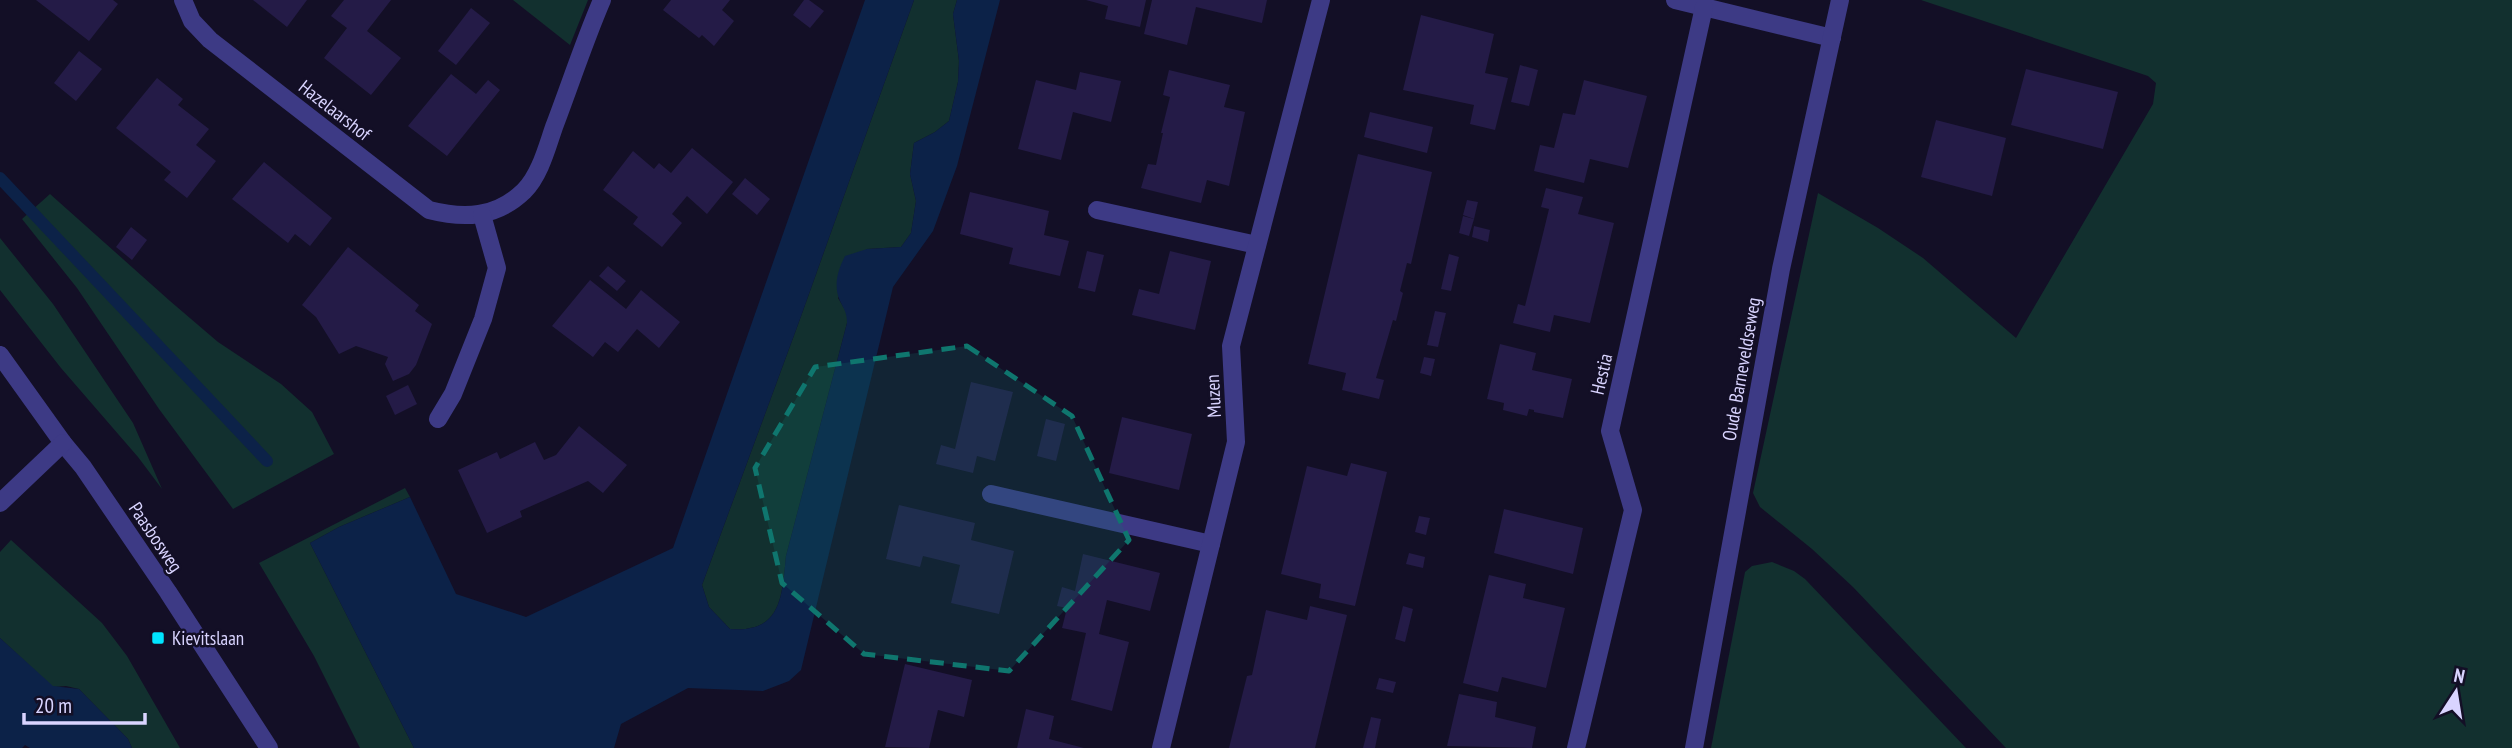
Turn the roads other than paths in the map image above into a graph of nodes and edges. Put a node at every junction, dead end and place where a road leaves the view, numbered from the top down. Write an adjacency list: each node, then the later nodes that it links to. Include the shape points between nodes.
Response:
1 (183, 0): 9 (street, Hazelaarshof, via 192,21 210,40 429,210 453,216)
2 (601, 0): 9 (street, Hazelaarshof, via 526,190)
3 (1321, 0): 10 (street, Muzen)
4 (1675, 0): 6 (street)
5 (1840, 0): 7 (street, Oude Barneveldseweg)
6 (1704, 7): 7 (street); 19 (street, Hestia, via 1610,431 1633,510)
7 (1832, 38): 20 (street, Oude Barneveldseweg, via 1781,269)
8 (1097, 210): 10 (street)
9 (482, 215): 12 (street, via 497,268 483,319)
10 (1258, 245): 16 (street, Muzen, via 1231,346 1236,442)
11 (0, 355): 13 (street, Paasbosweg)
12 (438, 419)
13 (63, 443): 15 (street); 17 (street, Paasbosweg, via 169,592)
14 (991, 494): 16 (street)
15 (0, 503)
16 (1211, 544): 18 (street, Muzen)
17 (270, 748)
18 (1161, 748)
19 (1576, 748)
20 (1694, 748)

